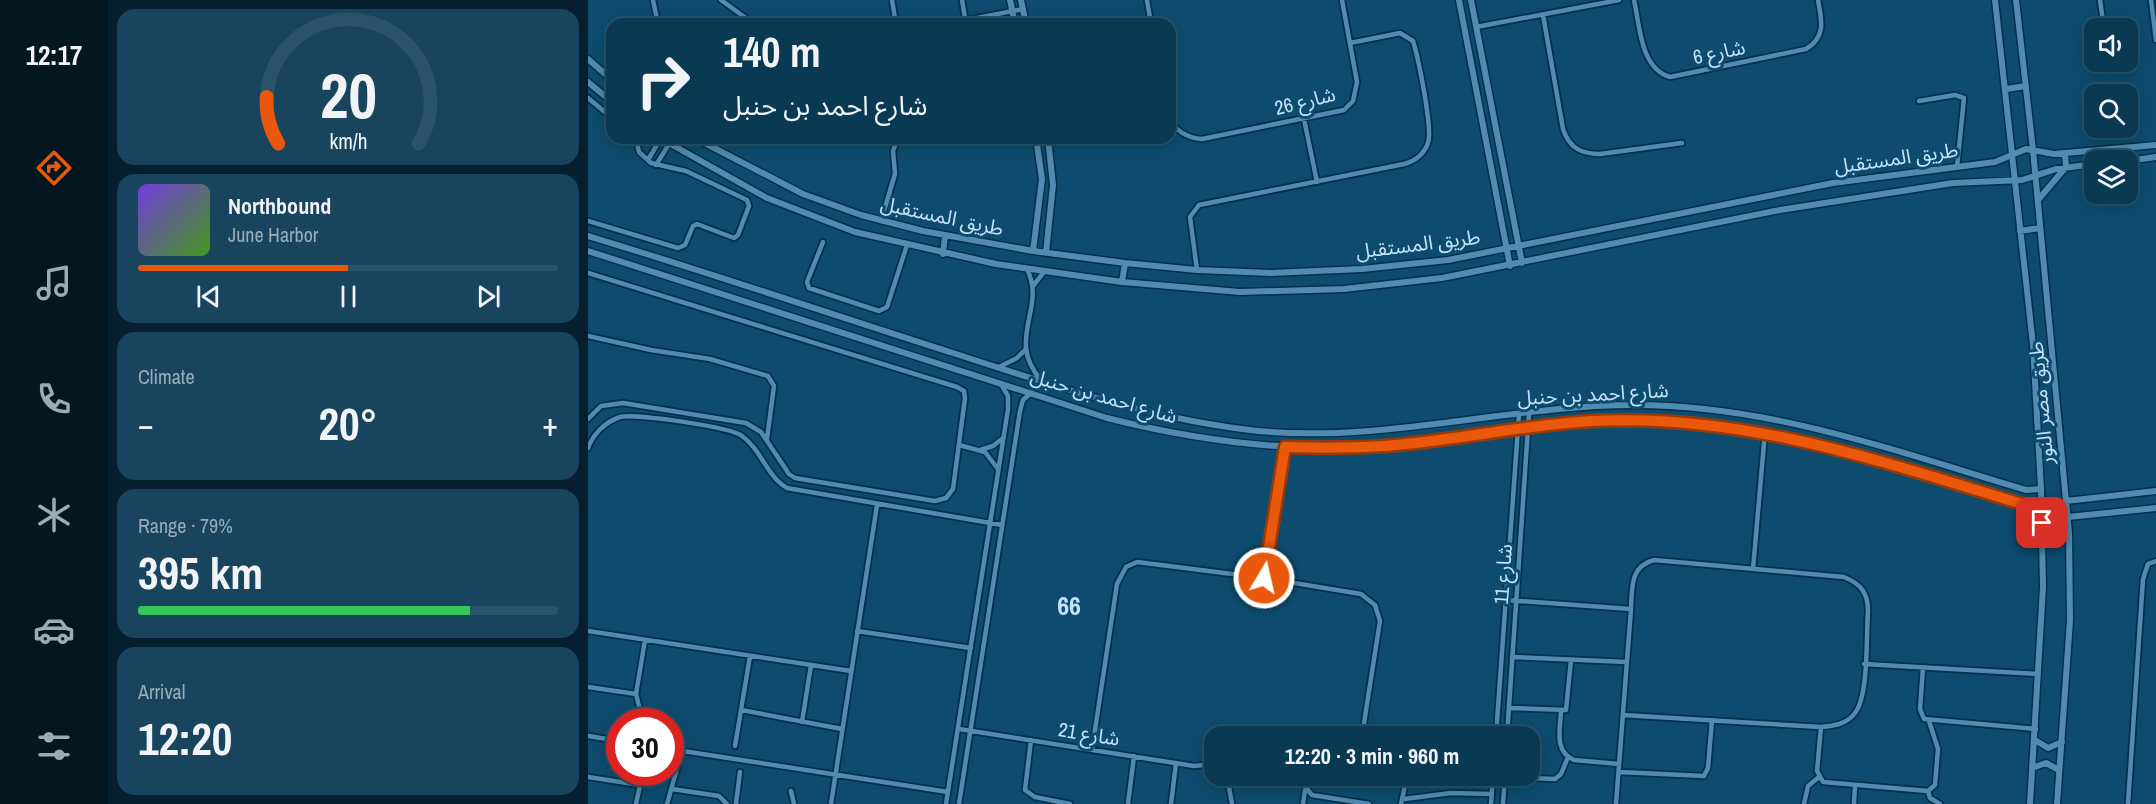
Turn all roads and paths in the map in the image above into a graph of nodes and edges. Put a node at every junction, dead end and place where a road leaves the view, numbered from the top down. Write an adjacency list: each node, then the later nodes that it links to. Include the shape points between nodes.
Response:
1 (652, 0): 22 (street)
2 (721, 0): 23 (street)
3 (892, 0): 24 (street)
4 (962, 0): 25 (street)
5 (1010, 0): 20 (street)
6 (1021, 0): 18 (street)
7 (1147, 0): 29 (street)
8 (1342, 0): 33 (street, شارع 26)
9 (1459, 0): 19 (street)
10 (1619, 0): 21 (street)
11 (1635, 0): 12 (street, شارع 6, via 1648,60 1661,74 1670,77 1806,50 1814,45 1823,28)
12 (1818, 0)
13 (1995, 0): 38 (street, طريق مصر النور)
14 (2016, 0): 37 (street, طريق مصر النور)
15 (2100, 0): 30 (street)
16 (2151, 0): 32 (street)
17 (1472, 3): 19 (street); 31 (street)
18 (1023, 9): 20 (street); 28 (street)
19 (1461, 9): 79 (street)
20 (1012, 11): 26 (street); 27 (street)
21 (1543, 15): 31 (street); 45 (street, via 1563,129 1576,149 1600,154)
22 (656, 18)
23 (744, 18)
24 (895, 18)
25 (965, 18)
26 (983, 18)
27 (1014, 18)
28 (1025, 18)
29 (1151, 18)
30 (2102, 18)
31 (1476, 27): 78 (street)
32 (2156, 40)
33 (1350, 43): 43 (street, شارع 26, via 1358,82 1353,101 1338,112); 68 (street, via 1400,33 1411,38 1429,140 1422,154 1409,163)
34 (588, 59): 35 (street)
35 (606, 75)
36 (588, 82): 39 (street)
37 (2026, 86): 38 (street); 54 (street, طريق مصر النور)
38 (2006, 89): 55 (street, طريق مصر النور)
39 (606, 97)
40 (588, 98): 42 (street)
41 (1919, 102): 63 (street, via 1955,94 1964,98)
42 (606, 113)
43 (1304, 119): 44 (street, شارع 26, via 1202,139 1182,133); 68 (street)
44 (1176, 125)
45 (1682, 143)
46 (637, 144): 58 (street, via 639,152)
47 (657, 144): 58 (street)
48 (669, 144): 61 (street); 77 (street, طريق المستقبل, via 790,209)
49 (707, 144): 71 (street, طريق المستقبل, via 803,194)
50 (1037, 144): 81 (street, via 1042,190)
51 (1049, 144): 82 (street, via 1053,185)
52 (2156, 145): 56 (street, طريق المستقبل)
53 (895, 146): 71 (street, via 894,180)
54 (2033, 150): 55 (street, طريق المستقبل); 56 (street, طريق المستقبل); 65 (street, طريق مصر النور)
55 (2012, 154): 60 (street, طريق المستقبل); 67 (street, طريق مصر النور)
56 (2065, 154): 64 (street)
57 (2156, 158): 59 (street)
58 (648, 160): 61 (street)
59 (2138, 160)
60 (1981, 164): 63 (street, طريق المستقبل); 66 (street)
61 (656, 165): 70 (street, via 686,171 747,200 749,206 738,236 734,238 697,224 678,248)
62 (2084, 165): 64 (street, طريق المستقبل)
63 (1957, 167): 78 (street, طريق المستقبل, via 1833,183)
64 (2066, 167): 65 (street, طريق المستقبل); 69 (street)
65 (2036, 176): 67 (street, طريق المستقبل); 69 (street, طريق مصر النور)
66 (1982, 180): 67 (street, طريق المستقبل); 85 (street, طريق المستقبل, via 1792,208)
67 (2015, 180): 73 (street, طريق مصر النور)
68 (1317, 182): 88 (street, via 1195,208 1190,217)
69 (2037, 201): 72 (street, طريق مصر النور)
70 (588, 221)
71 (881, 221): 74 (street, طريق المستقبل)
72 (2040, 228): 73 (street); 122 (street, طريق مصر النور)
73 (2020, 231): 120 (street, طريق مصر النور, via 2033,345)
74 (945, 235): 81 (street, طريق المستقبل); 83 (street)
75 (588, 236): 93 (street, شارع احمد بن حنبل)
76 (823, 242): 77 (street, via 807,282 809,288 879,311 887,307)
77 (907, 245): 83 (street, طريق المستقبل)
78 (1519, 245): 79 (street, طريق المستقبل); 85 (street)
79 (1507, 248): 86 (street); 88 (street, طريق المستقبل, via 1448,260 1362,269 1271,273)
80 (588, 251): 95 (street, شارع احمد بن حنبل)
81 (1033, 251): 82 (street, طريق المستقبل)
82 (1046, 253): 84 (street, طريق المستقبل)
83 (943, 254): 87 (street, طريق المستقبل)
84 (1125, 263): 88 (street, طريق المستقبل); 91 (street)
85 (1522, 263): 86 (street, طريق المستقبل)
86 (1510, 266): 91 (street, طريق المستقبل, via 1402,284 1287,291 1198,291)
87 (1027, 269): 89 (street, طريق المستقبل); 92 (street)
88 (1197, 270)
89 (1044, 272): 91 (street, طريق المستقبل); 92 (street)
90 (588, 273): 113 (street, via 961,388 965,398)
91 (1122, 282)
92 (1033, 286): 96 (street)
93 (889, 333): 95 (street); 97 (street, شارع احمد بن حنبل)
94 (588, 336): 112 (street, via 710,359 768,376 774,386)
95 (884, 345): 98 (street, شارع احمد بن حنبل)
96 (1025, 350): 97 (street); 99 (street, via 1029,365)
97 (997, 368): 99 (street, شارع احمد بن حنبل)
98 (999, 382): 100 (street, شارع احمد بن حنبل); 102 (street, via 1008,396)
99 (1043, 382): 101 (street, شارع احمد بن حنبل)
100 (1032, 393): 103 (street, via 1023,400); 106 (street, شارع احمد بن حنبل)
101 (1111, 403): 104 (street, شارع احمد بن حنبل, via 1210,425 1311,434 1413,428); 106 (street)
102 (1008, 409): 103 (street); 111 (street)
103 (1020, 411): 128 (street)
104 (1519, 414): 105 (street, شارع احمد بن حنبل); 109 (street, شارع 11)
105 (1530, 414): 108 (street, شارع 11); 120 (street, شارع احمد بن حنبل, via 1634,405 1740,412 1842,435 2031,492)
106 (1107, 418): 114 (street, شارع احمد بن حنبل, via 1195,438)
107 (588, 419): 112 (street, via 601,406 626,403 746,423)
108 (1528, 427): 109 (street, شارع احمد بن حنبل); 110 (street, شارع احمد بن حنبل, via 1648,421); 118 (street, شارع 11)
109 (1518, 428): 114 (street, شارع احمد بن حنبل, via 1386,446); 117 (street, شارع 11)
110 (1765, 432): 127 (street, شارع احمد بن حنبل, via 1840,448 2022,504 2038,515); 130 (street)
111 (1003, 438): 116 (street, via 993,447); 119 (street)
112 (767, 439): 113 (street, via 795,478 935,501 946,498 952,489)
113 (959, 446): 116 (street)
114 (1285, 447): 131 (street)
115 (588, 448): 123 (street, via 605,425 628,416 726,429 748,440 787,488)
116 (980, 450): 119 (street)
117 (1516, 453): 118 (street); 132 (street, شارع 11)
118 (1527, 454): 133 (street, شارع 11)
119 (998, 469): 126 (street)
120 (2041, 489): 127 (street, طريق مصر النور)
121 (2156, 491): 122 (street)
122 (2066, 501): 125 (street, طريق مصر النور)
123 (877, 505): 126 (street); 136 (street)
124 (2156, 508): 125 (street)
125 (2068, 517): 170 (street, طريق مصر النور, via 2071,588)
126 (990, 523): 128 (street); 138 (street)
127 (2042, 523): 147 (street, طريق مصر النور)
128 (1002, 525): 165 (street)
129 (2156, 561): 229 (street, via 2148,564 2143,579)
130 (1753, 569): 134 (street, via 1647,562 1633,578); 143 (street, via 1855,581 1868,600)
131 (1264, 578): 158 (street, via 1361,594 1375,604 1379,638); 172 (street, via 1148,562 1126,567 1117,584)
132 (1505, 600): 133 (street); 159 (street, شارع 11)
133 (1516, 601): 134 (street); 140 (street, شارع 11)
134 (1631, 609): 142 (street)
135 (588, 631): 137 (street)
136 (857, 631): 138 (street); 146 (street)
137 (645, 640): 139 (street); 149 (street)
138 (971, 648): 163 (street)
139 (750, 656): 144 (street); 152 (street)
140 (1512, 657): 141 (street); 151 (street, شارع 11)
141 (1571, 660): 142 (street); 153 (street, via 1568,706)
142 (1627, 662): 154 (street)
143 (1864, 664): 145 (street); 161 (street, via 1863,692 1855,714 1839,724)
144 (811, 665): 146 (street); 157 (street)
145 (1923, 668): 147 (street); 156 (street, via 1920,709)
146 (851, 671): 162 (street)
147 (2039, 675): 164 (street, طريق مصر النور)
148 (588, 687): 149 (street)
149 (636, 694): 150 (street)
150 (640, 708)
151 (1509, 708): 153 (street); 160 (street, شارع 11)
152 (741, 710): 157 (street); 171 (street)
153 (1561, 712): 175 (street, via 1560,746)
154 (1623, 715): 155 (street); 177 (street)
155 (1712, 720): 161 (street); 181 (street, via 1704,776)
156 (1929, 721): 164 (street); 198 (street, via 1939,756 1935,785)
157 (802, 722): 162 (street)
158 (1364, 726)
159 (1497, 726)
160 (1508, 726)
161 (1821, 727): 185 (street)
162 (842, 729): 183 (street)
163 (959, 729): 165 (street, شارع 21); 200 (street)
164 (2036, 729): 169 (street, طريق مصر النور)
165 (970, 730): 168 (street, شارع 21); 213 (street)
166 (588, 736): 167 (street)
167 (606, 739)
168 (1031, 740): 172 (street, شارع 21); 214 (street, via 1025,790 1035,797)
169 (2035, 740): 170 (street, via 2048,748); 179 (street, طريق مصر النور)
170 (2062, 742): 180 (street, طريق مصر النور)
171 (735, 746)
172 (1092, 750): 174 (street, شارع 21)
173 (684, 751): 183 (street)
174 (1134, 756): 176 (street, شارع 21); 215 (street)
175 (1568, 757): 177 (street); 186 (street, via 1561,774 1554,779)
176 (1176, 763): 178 (street, شارع 21); 216 (street)
177 (1619, 764): 181 (street)
178 (1204, 766)
179 (2032, 768): 180 (street, via 2046,763); 227 (street, طريق مصر النور)
180 (2060, 770): 228 (street, طريق مصر النور)
181 (1619, 771): 223 (street)
182 (740, 772): 209 (street)
183 (835, 774): 200 (street); 211 (street)
184 (588, 777): 187 (street)
185 (1819, 777): 195 (street, via 1829,784); 224 (street, via 1808,786)
186 (1540, 778)
187 (606, 780)
188 (640, 786): 205 (street)
189 (673, 786): 196 (street)
190 (1229, 786): 217 (street)
191 (1305, 786): 197 (street)
192 (1405, 786): 204 (street)
193 (1492, 786): 201 (street)
194 (1504, 786): 222 (street)
195 (1855, 786): 198 (street); 225 (street)
196 (672, 789): 202 (street); 206 (street)
197 (1305, 790): 218 (street); 219 (street, via 1312,795)
198 (1928, 790): 226 (street, via 1930,798)
199 (791, 791): 210 (street)
200 (948, 792): 212 (street)
201 (1492, 794): 203 (street); 221 (street)
202 (719, 796): 207 (street); 208 (street)
203 (1419, 796): 204 (street); 220 (street)
204 (1402, 802)
205 (636, 804)
206 (667, 804)
207 (717, 804)
208 (727, 804)
209 (736, 804)
210 (794, 804)
211 (831, 804)
212 (946, 804)
213 (958, 804)
214 (1070, 804)
215 (1128, 804)
216 (1171, 804)
217 (1232, 804)
218 (1304, 804)
219 (1369, 804)
220 (1422, 804)
221 (1491, 804)
222 (1503, 804)
223 (1617, 804)
224 (1804, 804)
225 (1854, 804)
226 (1940, 804)
227 (2030, 804)
228 (2057, 804)
229 (2128, 804)

